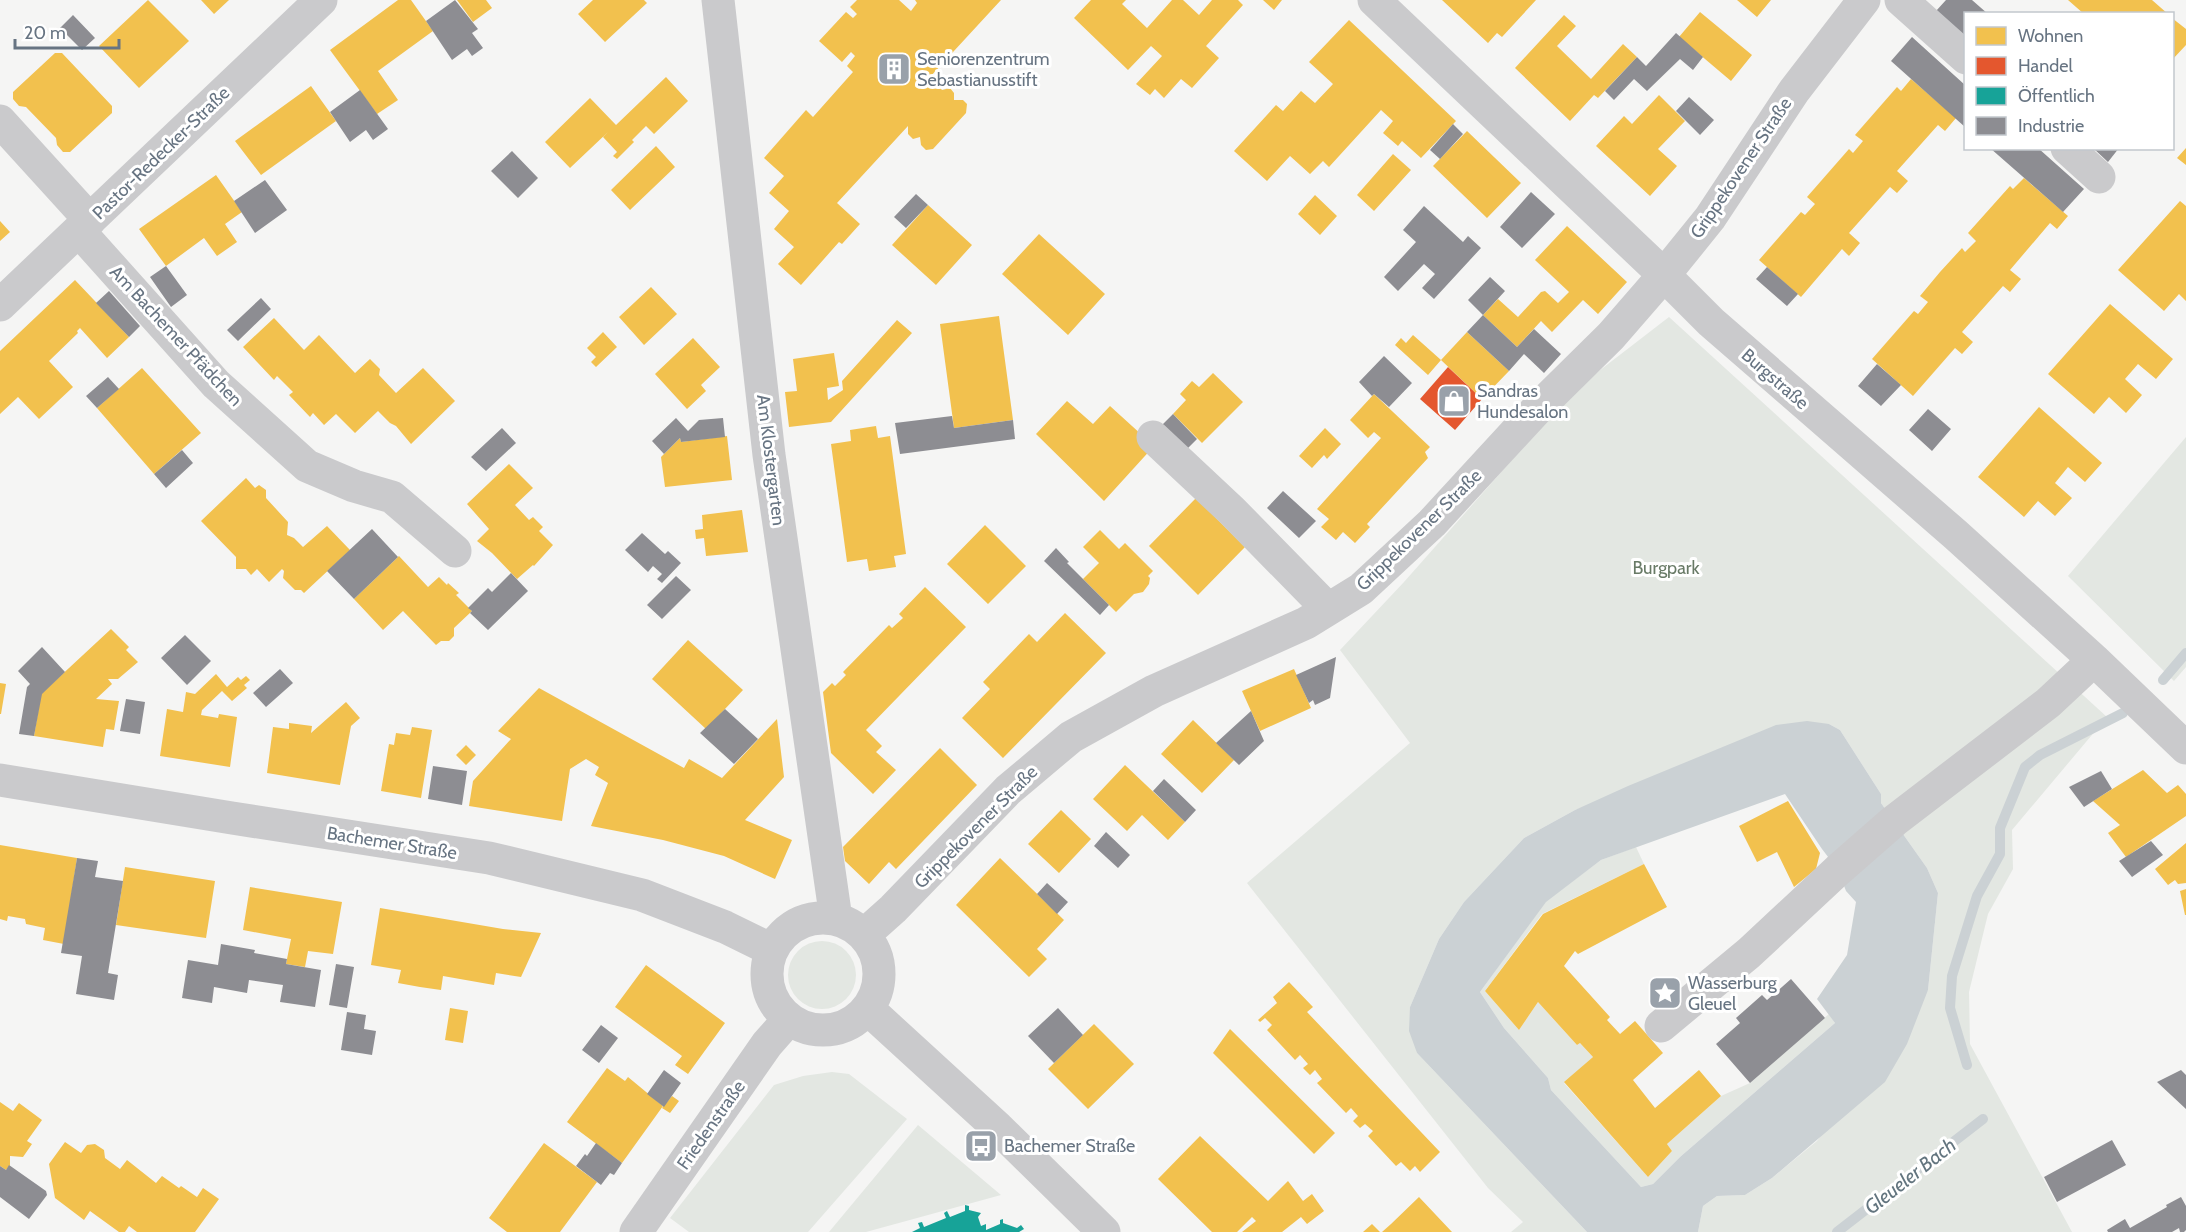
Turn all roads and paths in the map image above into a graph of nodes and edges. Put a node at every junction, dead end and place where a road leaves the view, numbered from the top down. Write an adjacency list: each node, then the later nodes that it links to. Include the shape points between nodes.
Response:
1 (321, 0): 10 (street, Pastor-Redecker-Straße)
2 (718, 0): 19 (street, Am Klostergarten, via 769,455)
3 (1374, 0): 11 (street, Burgstraße)
4 (1864, 0): 11 (street, Grippekovener Straße, via 1794,91 1710,218)
5 (1901, 0): 6 (street)
6 (1964, 57)
7 (0, 121): 10 (street, Am Bachemer Pfädchen)
8 (2069, 150): 9 (street)
9 (2098, 177)
10 (84, 226): 12 (street, Pastor-Redecker-Straße); 14 (street, Am Bachemer Pfädchen, via 216,384 307,466 392,497)
11 (1664, 275): 15 (street, Grippekovener Straße, via 1611,336 1432,522 1361,589); 16 (street, Burgstraße, via 1711,322)
12 (0, 305)
13 (1153, 437): 15 (street)
14 (455, 551)
15 (1328, 609): 19 (street, Grippekovener Straße, via 1306,623 1154,691 1071,737 1008,790 893,909)
16 (2094, 660): 17 (street, Burgstraße); 23 (street, via 2048,703 1894,821 1749,953)
17 (2186, 748)
18 (0, 780): 20 (street, Bachemer Straße, via 489,858 642,895)
19 (851, 926): 20 (street, via 816,918 793,926); 21 (street, via 875,951 880,970 876,997)
20 (772, 950): 22 (street, via 767,984 774,1002)
21 (868, 1009): 22 (street, via 854,1023 836,1030 806,1029); 25 (street)
22 (789, 1019): 24 (street, Friedenstraße, via 767,1044)
23 (1661, 1026)
24 (636, 1232)
25 (1104, 1232)

